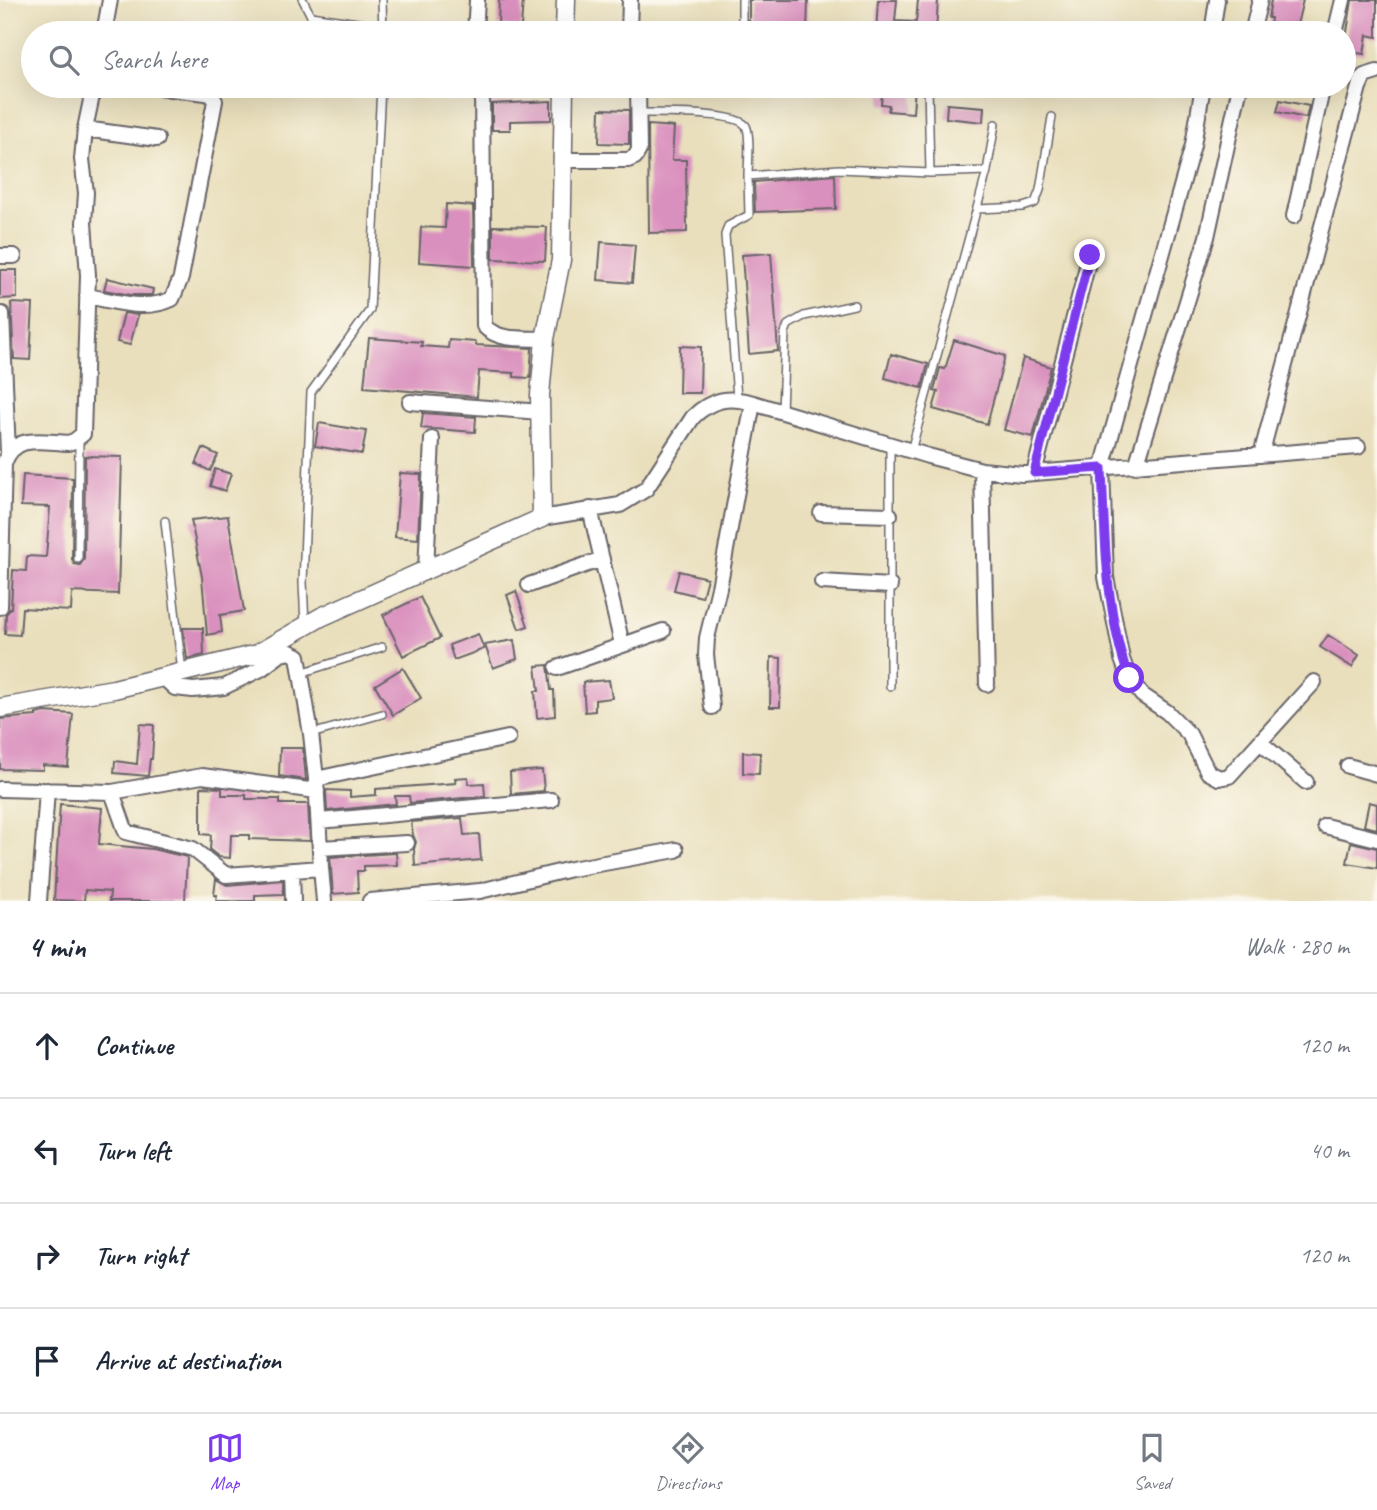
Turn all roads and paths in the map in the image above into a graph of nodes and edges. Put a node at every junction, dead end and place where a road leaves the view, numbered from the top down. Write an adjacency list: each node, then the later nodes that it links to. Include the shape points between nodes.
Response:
1 (110, 0): 11 (street)
2 (303, 0): 12 (lane, via 311,16)
3 (382, 0): 13 (lane)
4 (477, 0): 14 (street)
5 (566, 0): 15 (street)
6 (631, 0): 16 (street)
7 (742, 0): 17 (lane)
8 (1217, 0): 18 (street)
9 (1260, 0): 19 (street)
10 (1343, 0): 20 (street)
11 (106, 21)
12 (337, 21)
13 (383, 21)
14 (476, 21)
15 (565, 21)
16 (630, 21)
17 (742, 21)
18 (1214, 21)
19 (1255, 21)
20 (1338, 21)
21 (1377, 72): 22 (street, via 1364,76)
22 (1356, 97)
23 (91, 98): 37 (street)
24 (213, 98): 46 (street, via 181,278 172,299 162,304 135,304)
25 (380, 98): 78 (lane, via 370,310 311,392)
26 (482, 98): 49 (street, via 484,326 501,337)
27 (564, 98): 39 (street)
28 (638, 98): 34 (street)
29 (928, 98): 41 (lane)
30 (1201, 98): 63 (street, via 1193,145)
31 (1237, 98): 62 (street, via 1206,237)
32 (1321, 98): 44 (street)
33 (1356, 98): 61 (street)
34 (639, 113): 39 (street, via 635,157); 42 (lane, via 722,116 743,122 748,129)
35 (1052, 117): 43 (lane, via 1035,203)
36 (995, 124): 40 (lane)
37 (85, 129): 38 (street); 46 (street)
38 (157, 139)
39 (562, 160): 49 (street, via 561,260)
40 (987, 172): 41 (lane); 43 (lane)
41 (930, 173): 42 (lane, via 839,169)
42 (748, 176): 50 (lane, via 749,215 728,226 725,235)
43 (977, 209): 59 (lane)
44 (1294, 216)
45 (1090, 255): 65 (street)
46 (87, 296): 55 (street, via 84,428)
47 (853, 305): 53 (lane, via 804,316 788,325)
48 (2, 314): 60 (street)
49 (545, 339): 54 (street)
50 (737, 398): 52 (street); 66 (street, via 712,403 693,416 646,489 620,505)
51 (410, 402): 54 (street)
52 (753, 402): 53 (street); 89 (street, via 707,638)
53 (782, 411): 57 (street)
54 (541, 412): 69 (street)
55 (79, 438): 60 (street, via 68,443 19,443); 71 (lane)
56 (432, 439): 73 (street)
57 (890, 444): 59 (street); 68 (lane)
58 (1358, 447): 61 (street)
59 (911, 451): 64 (street)
60 (8, 452): 77 (street)
61 (1261, 455): 62 (street)
62 (1136, 466): 63 (street)
63 (1102, 468): 65 (street); 94 (street, via 1106,577 1129,678 1142,695 1189,734 1208,772 1219,778 1228,776)
64 (982, 470): 65 (street); 87 (street)
65 (1034, 473)
66 (590, 509): 69 (street); 72 (street)
67 (821, 513): 68 (street)
68 (890, 515): 76 (lane)
69 (542, 518): 73 (street)
70 (165, 521): 83 (lane)
71 (78, 559)
72 (601, 559): 75 (street); 80 (street)
73 (426, 570): 78 (street)
74 (822, 582): 76 (street)
75 (529, 585)
76 (890, 586): 88 (lane)
77 (0, 607)
78 (305, 626): 83 (street, via 257,654)
79 (663, 631): 80 (street)
80 (622, 645): 82 (street)
81 (382, 647): 84 (lane)
82 (557, 668)
83 (182, 672): 85 (street)
84 (300, 673): 85 (street, via 298,656 290,652 224,687 175,688); 92 (street)
85 (163, 677): 90 (street)
86 (1314, 682): 94 (street)
87 (987, 684)
88 (890, 686)
89 (712, 707)
90 (0, 708)
91 (382, 715): 92 (lane)
92 (311, 734): 98 (street)
93 (508, 738): 98 (street)
94 (1260, 742): 97 (street)
95 (1348, 766): 96 (street)
96 (1377, 774)
97 (1306, 782)
98 (316, 785): 101 (street, via 202,776); 103 (street)
99 (0, 789): 100 (street)
100 (47, 790): 101 (street); 111 (street)
101 (112, 792): 110 (street, via 126,832 193,849 226,875)
102 (551, 800): 103 (street)
103 (318, 821): 107 (street)
104 (1325, 826): 105 (street)
105 (1377, 839)
106 (407, 843): 107 (street)
107 (320, 848): 109 (street)
108 (676, 850): 114 (street, via 480,891)
109 (321, 868): 110 (street); 113 (street)
110 (292, 870): 112 (street)
111 (39, 901)
112 (293, 901)
113 (324, 901)
114 (370, 901)

